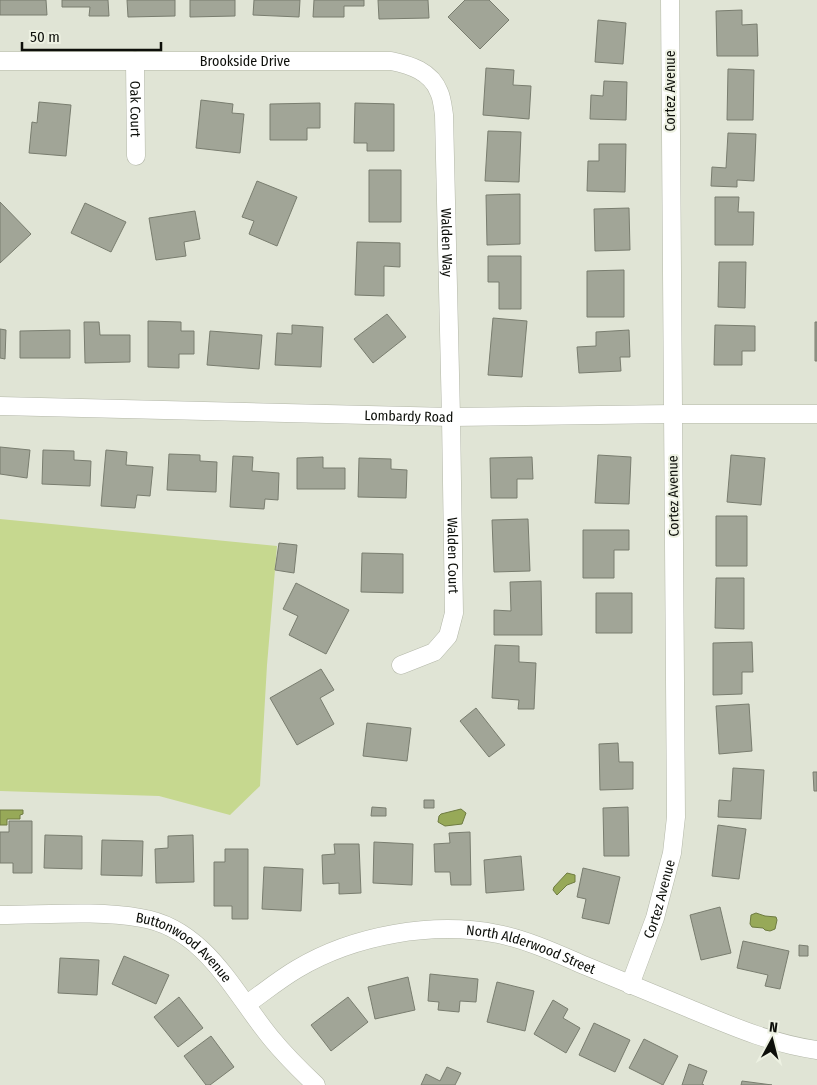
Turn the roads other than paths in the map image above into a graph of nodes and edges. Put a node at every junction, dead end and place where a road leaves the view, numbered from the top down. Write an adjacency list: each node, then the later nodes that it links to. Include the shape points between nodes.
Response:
1 (670, 0): 7 (street, Cortez Avenue)
2 (0, 61): 3 (street, Brookside Drive)
3 (135, 61): 4 (street, Brookside Drive, via 391,61 412,66); 5 (street, Oak Court)
4 (426, 74): 9 (street, Walden Way, via 439,91 444,115)
5 (136, 156)
6 (0, 406): 9 (street, Lombardy Road)
7 (672, 414): 8 (street, Lombardy Road); 9 (street, Lombardy Road); 12 (street, Cortez Avenue, via 676,817 672,853 658,910)
8 (817, 414)
9 (451, 417): 10 (street, Walden Court, via 454,613 448,636 434,652)
10 (401, 665)
11 (0, 915): 13 (street, Buttonwood Avenue, via 106,914 142,918 165,925 189,937)
12 (630, 985): 13 (street, North Alderwood Street, via 549,950 498,934 455,929 416,930 338,949 297,969); 14 (street, North Alderwood Street, via 731,1026)
13 (247, 1004): 15 (street, Buttonwood Avenue, via 270,1037)
14 (817, 1050)
15 (316, 1085)

